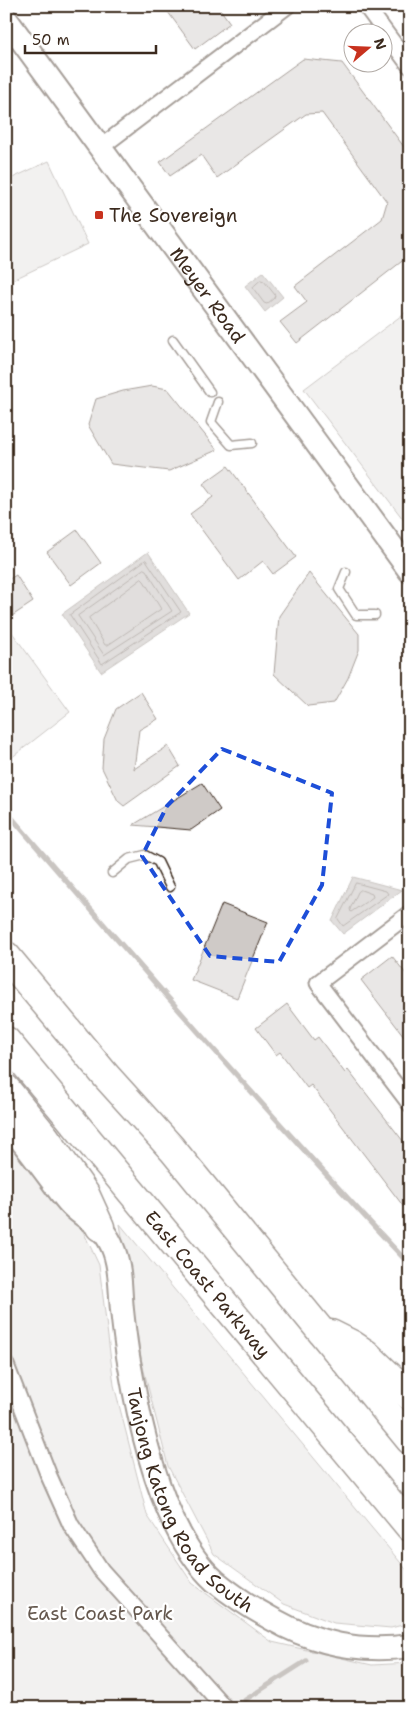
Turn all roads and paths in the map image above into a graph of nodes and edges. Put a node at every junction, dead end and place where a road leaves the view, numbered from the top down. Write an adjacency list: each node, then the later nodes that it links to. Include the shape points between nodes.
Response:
1 (287, 6): 5 (street)
2 (366, 6): 4 (street)
3 (6, 19): 5 (main road, Meyer Road)
4 (410, 66)
5 (101, 147): 10 (main road, Meyer Road)
6 (173, 340): 7 (lane)
7 (210, 392)
8 (218, 402): 9 (lane, via 211,422 231,445)
9 (252, 443)
10 (406, 560)
11 (346, 572): 12 (lane, via 339,589 356,615)
12 (375, 615)
13 (112, 873): 14 (lane, via 129,859 145,855 158,862)
14 (170, 887)
15 (410, 913): 19 (street, via 318,983)
16 (6, 956): 22 (highway)
17 (6, 1041): 26 (highway, East Coast Parkway)
18 (6, 1090): 21 (highway, via 45,1137 85,1194)
19 (410, 1104)
20 (6, 1122): 21 (main road, via 71,1206)
21 (100, 1226): 27 (main road, Tanjong Katong Road South, via 108,1236 118,1264 130,1366 143,1432 163,1498 176,1528 194,1556 214,1580 242,1602 294,1632 351,1648)
22 (318, 1327): 24 (highway, via 366,1354); 25 (highway)
23 (6, 1365): 28 (street, via 71,1524 101,1570)
24 (410, 1396)
25 (410, 1440)
26 (410, 1527)
27 (410, 1646)
28 (224, 1708)

